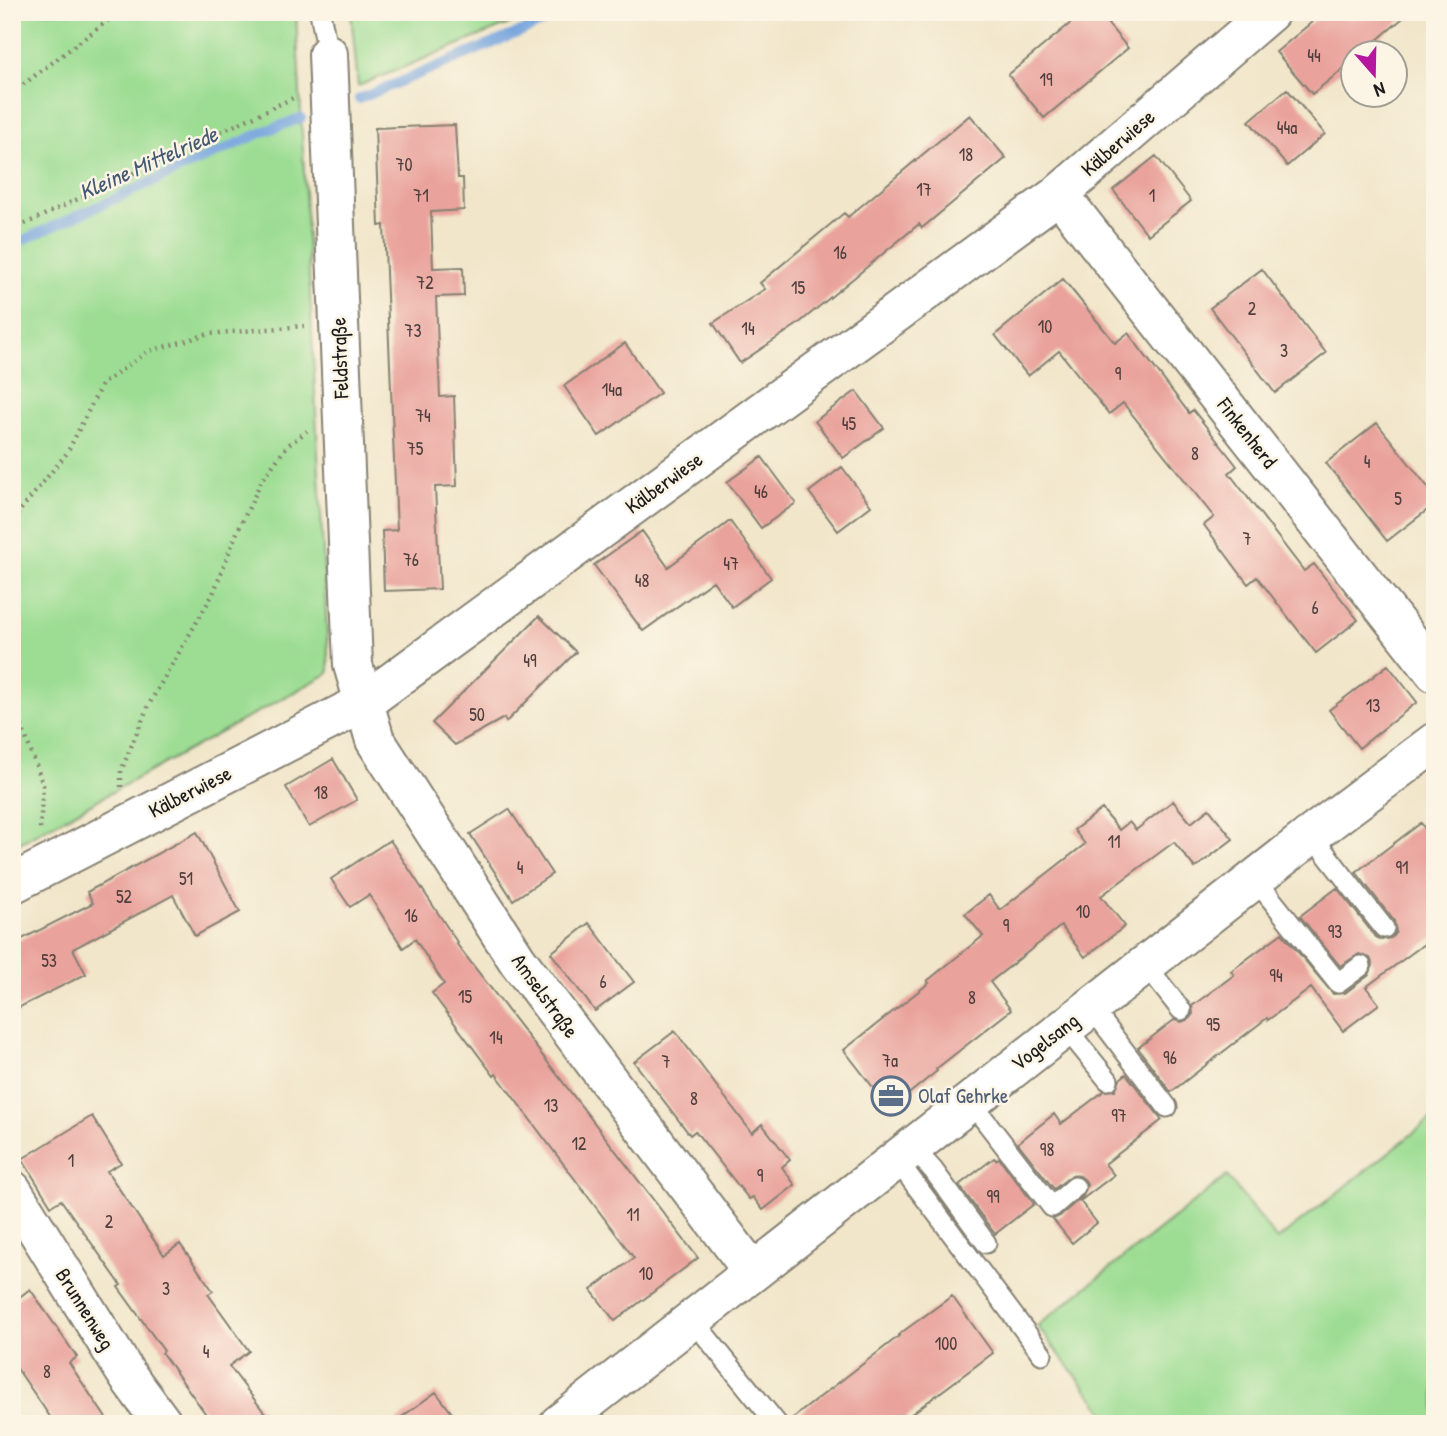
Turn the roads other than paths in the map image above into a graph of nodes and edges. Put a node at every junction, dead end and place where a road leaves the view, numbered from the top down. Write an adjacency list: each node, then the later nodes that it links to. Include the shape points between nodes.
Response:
1 (320, 12): 3 (lane, Feldstraße)
2 (1269, 12): 4 (street, Kälberwiese)
3 (328, 54): 6 (street, Feldstraße, via 353,665)
4 (1059, 194): 5 (street, Finkenherd); 6 (street, Kälberwiese)
5 (1435, 673)
6 (363, 704): 10 (street, Kälberwiese); 23 (street, Amselstraße, via 375,740 518,961)
7 (1431, 754): 8 (street, Vogelsang)
8 (1311, 835): 9 (street, Vogelsang); 11 (lane)
9 (1255, 879): 12 (street, Vogelsang); 13 (lane, via 1338,983)
10 (12, 884)
11 (1384, 928)
12 (1145, 964): 14 (lane); 15 (street, Vogelsang)
13 (1361, 967)
14 (1181, 1010)
15 (1078, 1017): 16 (lane); 17 (street, Vogelsang); 18 (lane)
16 (1108, 1080)
17 (970, 1101): 19 (street, Vogelsang); 20 (lane, via 1052,1206)
18 (1167, 1107)
19 (904, 1153): 22 (lane, via 933,1170); 23 (street, Vogelsang); 25 (lane)
20 (1075, 1187)
21 (12, 1190): 26 (street, Brunnenweg, via 127,1376)
22 (986, 1243)
23 (753, 1272): 24 (street, Vogelsang)
24 (692, 1320): 27 (street, Vogelsang); 28 (lane)
25 (1042, 1354)
26 (163, 1424)
27 (559, 1424)
28 (777, 1424)

